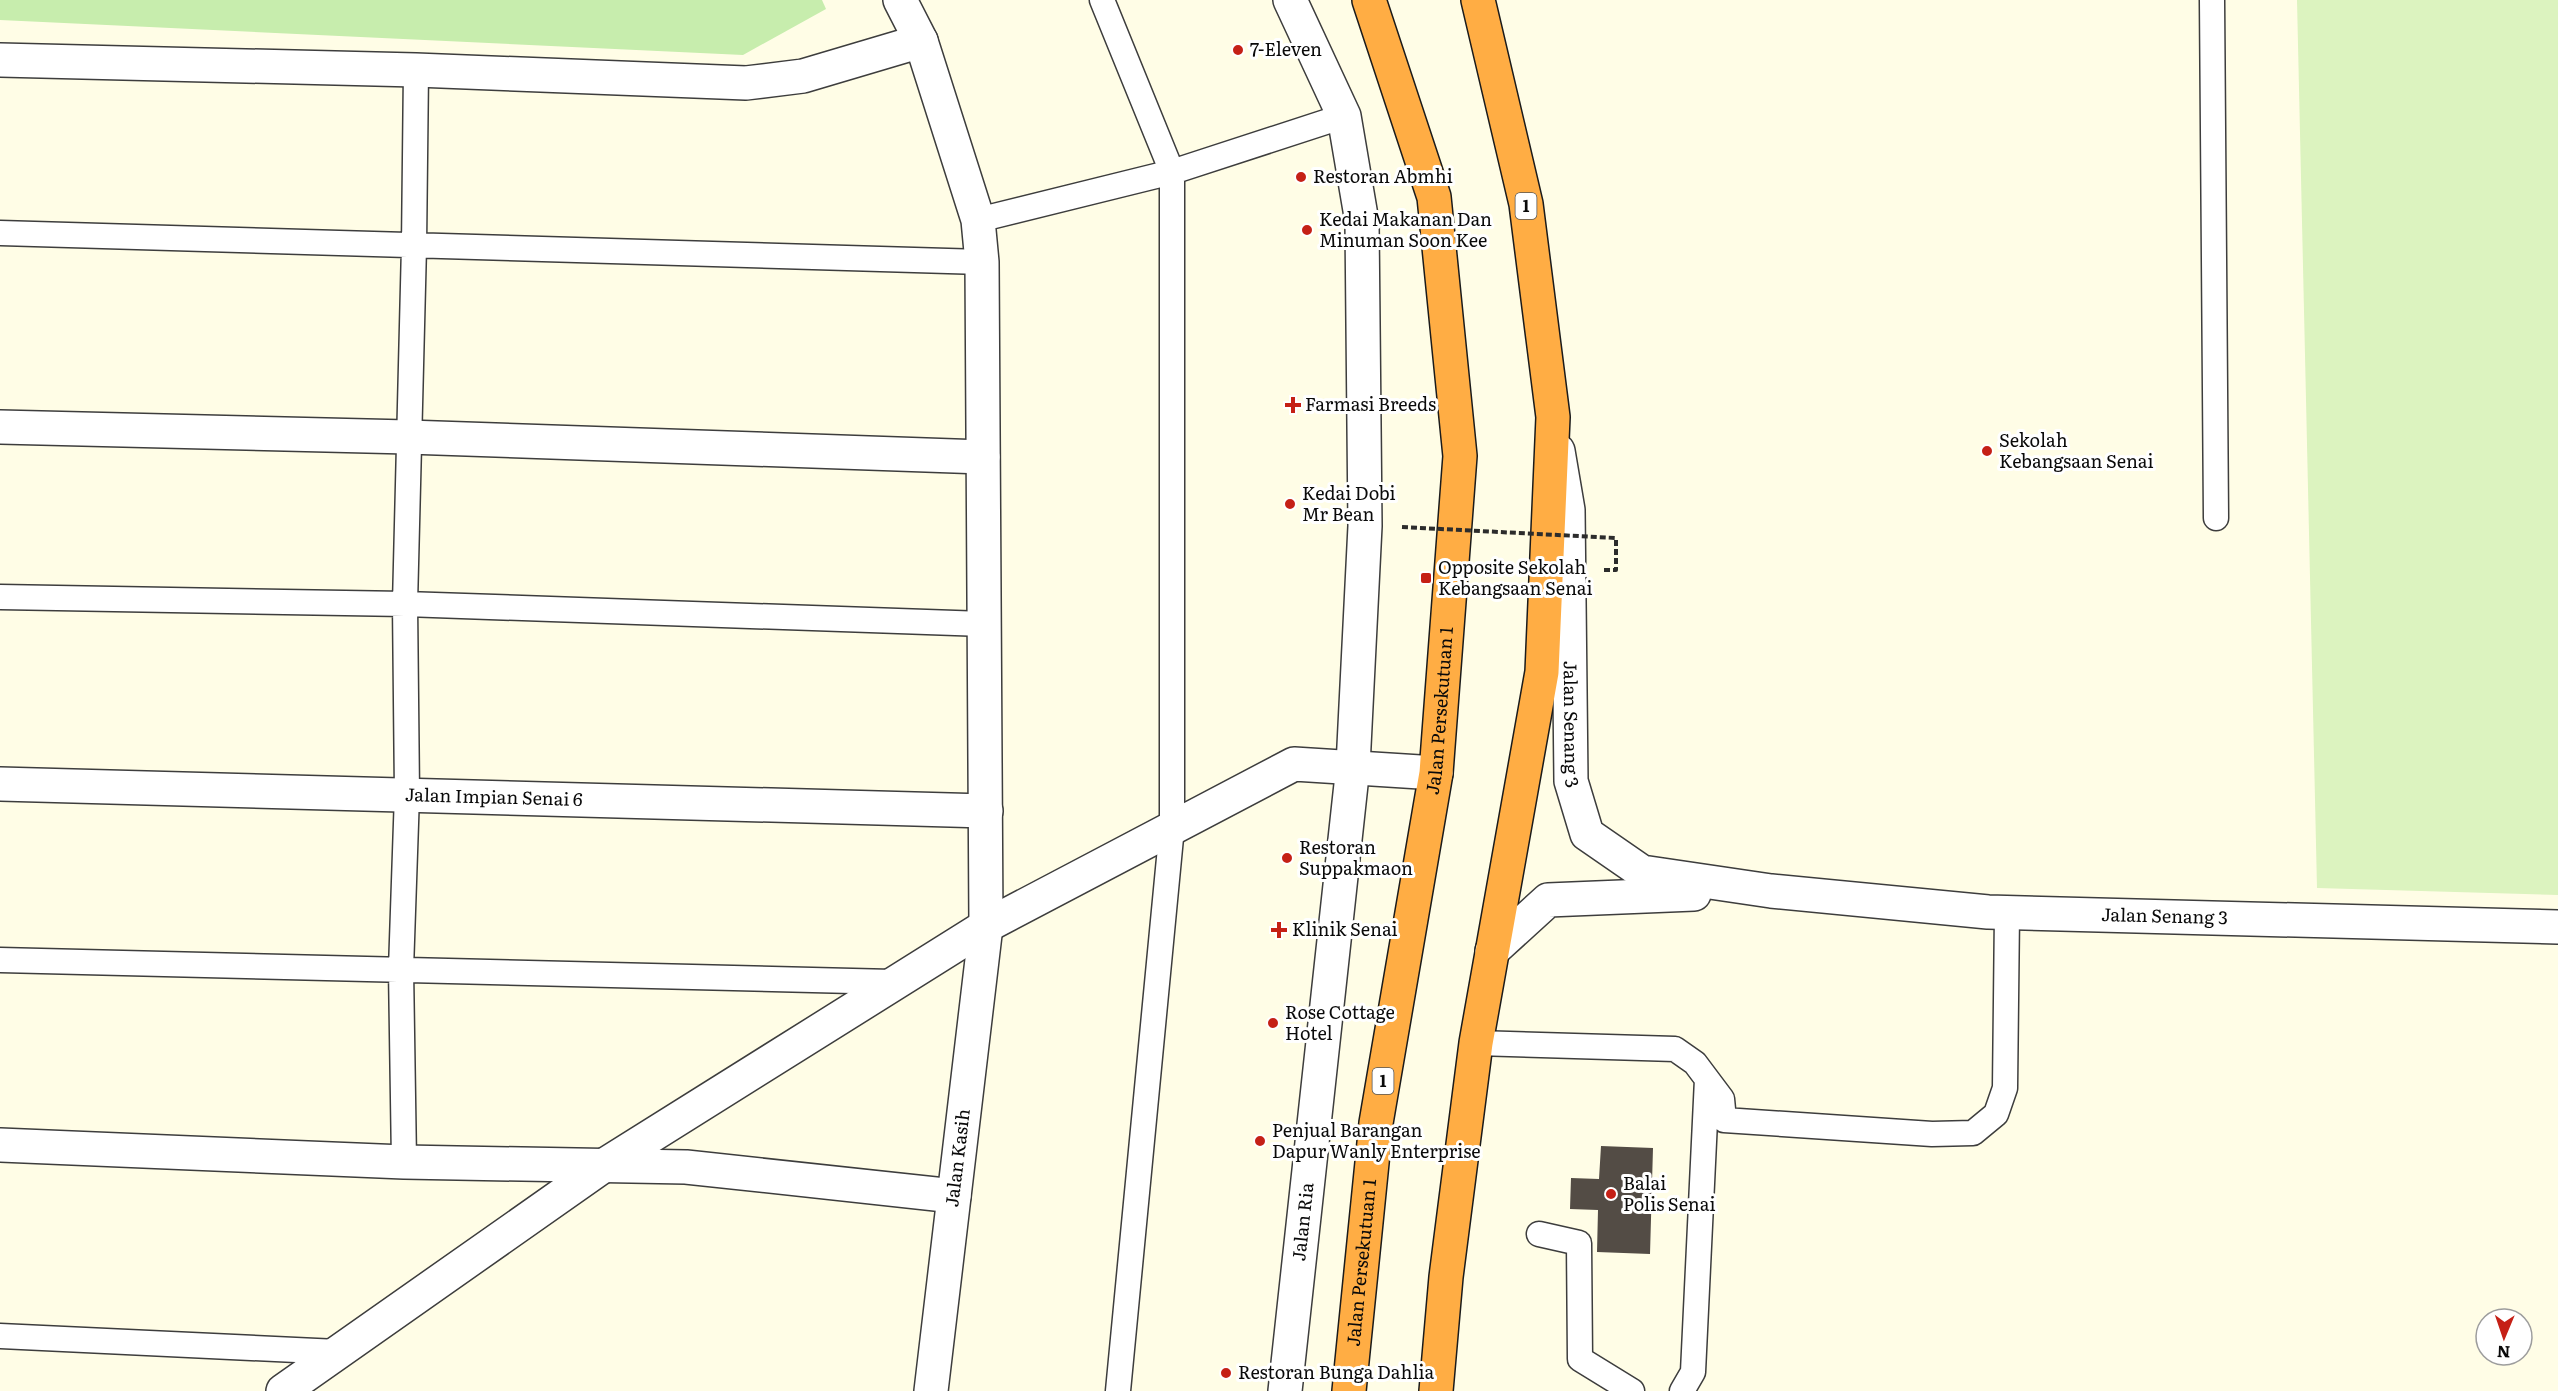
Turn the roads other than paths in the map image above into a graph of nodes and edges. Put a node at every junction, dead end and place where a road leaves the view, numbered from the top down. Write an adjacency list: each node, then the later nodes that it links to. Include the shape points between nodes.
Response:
1 (1102, 0): 11 (lane)
2 (1290, 0): 10 (street, Jalan Ria)
3 (1369, 0): 25 (highway, Jalan Persekutuan 1 / 1, via 1434,196 1460,456)
4 (1478, 0): 16 (highway, 1, via 1526,204)
5 (2212, 0): 20 (lane)
6 (909, 3): 7 (street, Jalan Kasih)
7 (921, 41): 9 (street, via 803,76 746,83); 12 (street, Jalan Kasih)
8 (0, 60): 9 (street)
9 (416, 70): 14 (lane)
10 (1344, 117): 11 (lane); 24 (street, Jalan Ria, via 1362,222 1365,526)
11 (1172, 172): 12 (lane); 29 (lane)
12 (978, 220): 15 (street, Jalan Kasih)
13 (0, 233): 14 (lane)
14 (414, 246): 15 (lane); 18 (lane)
15 (982, 262): 19 (street, Jalan Kasih)
16 (1552, 417): 30 (street, Jalan Senang 3, via 1568,510 1571,781 1587,834 1642,872); 34 (highway, 1, via 1542,672)
17 (0, 427): 18 (street)
18 (408, 437): 19 (street); 22 (lane)
19 (983, 457): 23 (street, Jalan Kasih)
20 (2216, 518)
21 (0, 597): 22 (lane)
22 (405, 604): 23 (lane); 27 (lane)
23 (984, 624): 28 (street, Jalan Kasih)
24 (1353, 766): 25 (street); 29 (street, via 1294,764); 50 (street, Jalan Ria)
25 (1436, 772): 51 (highway, Jalan Persekutuan 1 / 1, via 1376,1123)
26 (0, 784): 27 (street, Jalan Impian Senai 6)
27 (407, 795): 28 (street, Jalan Impian Senai 6); 36 (lane)
28 (986, 811): 32 (street, Jalan Kasih)
29 (1172, 827): 32 (street); 49 (lane)
30 (1771, 891): 31 (street, Jalan Senang 3); 34 (street, Jalan Senang 3, via 1548,900)
31 (2007, 913): 33 (street, Jalan Senang 3); 39 (lane, via 2006,1088 1996,1114 1973,1132 1932,1134 1725,1120 1722,1099)
32 (986, 926): 37 (street); 43 (street, Jalan Kasih)
33 (2558, 927)
34 (1492, 951): 38 (highway, 1)
35 (0, 960): 36 (lane)
36 (401, 969): 37 (lane); 41 (lane)
37 (893, 982): 42 (street)
38 (1476, 1043): 39 (lane, via 1675,1048 1695,1063); 52 (highway, 1, via 1446,1276)
39 (1707, 1079): 54 (lane, via 1692,1372)
40 (0, 1145): 41 (street)
41 (404, 1162): 42 (street)
42 (603, 1166): 43 (street, via 686,1167); 46 (street)
43 (954, 1196): 48 (street, Jalan Kasih)
44 (1539, 1234): 53 (lane, via 1579,1243 1580,1359)
45 (0, 1336): 46 (lane)
46 (338, 1352): 47 (street)
47 (283, 1391)
48 (931, 1391)
49 (1118, 1391)
50 (1285, 1391)
51 (1349, 1391)
52 (1436, 1391)
53 (1632, 1391)
54 (1682, 1391)

